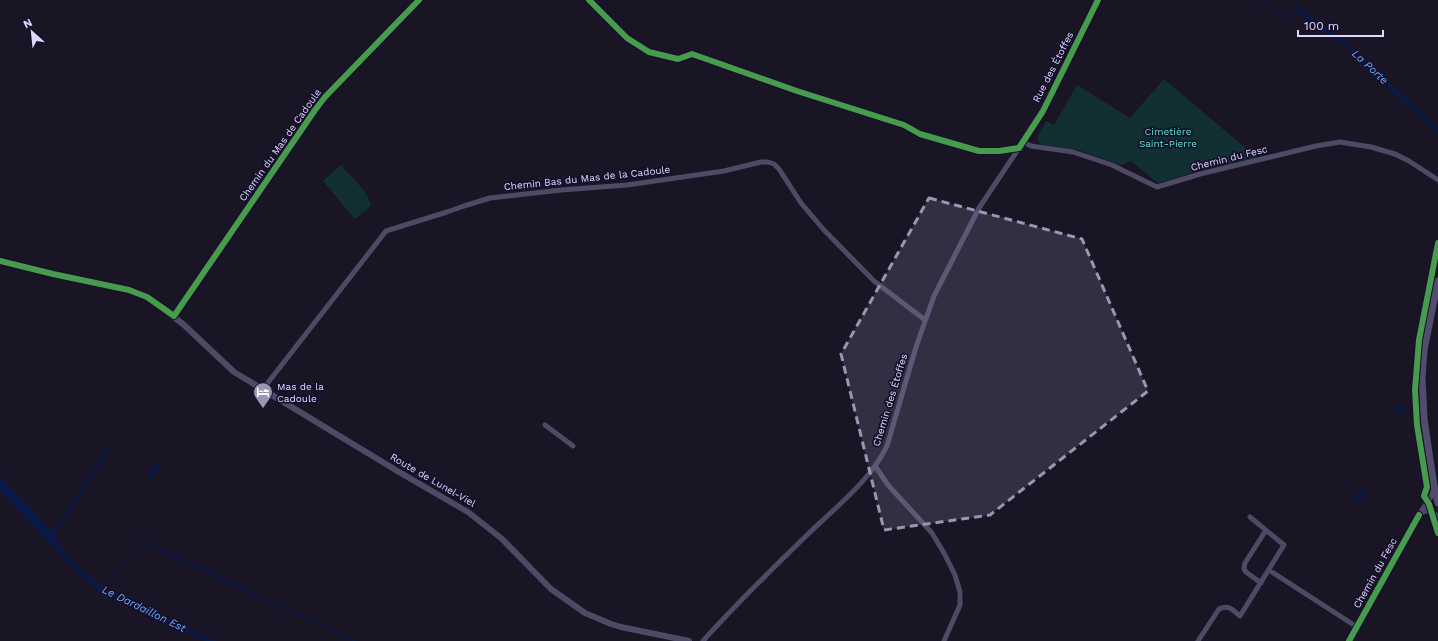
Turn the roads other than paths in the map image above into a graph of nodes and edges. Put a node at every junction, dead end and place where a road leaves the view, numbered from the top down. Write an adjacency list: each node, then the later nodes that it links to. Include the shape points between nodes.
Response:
1 (419, 0): 7 (street, Chemin du Mas de Cadoule, via 325,97)
2 (1098, 0): 3 (street, Rue des Étoffes, via 1043,111)
3 (1023, 142): 4 (street, Chemin du Fesc, via 1038,148 1073,152 1112,165 1157,187 1200,174 1340,142 1395,154); 8 (street, Chemin des Étoffes, via 979,208 934,296)
4 (1438, 180)
5 (0, 261): 7 (street, Route de Lunel-Viel, via 129,290 147,297)
6 (1438, 281): 13 (main road, via 1424,350 1422,377 1424,419)
7 (174, 316): 9 (street, Route de Lunel-Viel, via 234,372)
8 (925, 320): 9 (street, Chemin Bas du Mas de la Cadoule, via 874,281 824,230 801,203 774,164 761,162 724,171 627,185 482,200 386,231); 12 (street, Chemin des Étoffes, via 887,446)
9 (263, 389): 23 (street, Route de Lunel-Viel, via 478,518 551,589 585,612 621,627)
10 (545, 425): 11 (street)
11 (573, 446)
12 (875, 466): 24 (street, Chemin des Étoffes, via 859,485 739,601); 25 (street, via 888,486 934,537 953,571 960,599 958,611)
13 (1434, 486): 14 (main road); 16 (street, Chemin du Fesc, via 1431,497)
14 (1438, 502): 15 (main road)
15 (1438, 511)
16 (1419, 515): 18 (street, via 1431,510); 22 (street, Chemin du Fesc)
17 (1250, 517): 19 (street)
18 (1438, 518)
19 (1266, 530): 20 (street, via 1284,545); 21 (street, via 1245,563 1244,569)
20 (1269, 570): 21 (street); 22 (street)
21 (1261, 583): 26 (street, via 1240,616 1224,606 1219,609)
22 (1357, 627): 27 (street, Chemin du Fesc)
23 (688, 641)
24 (703, 641)
25 (944, 641)
26 (1198, 641)
27 (1349, 641)

